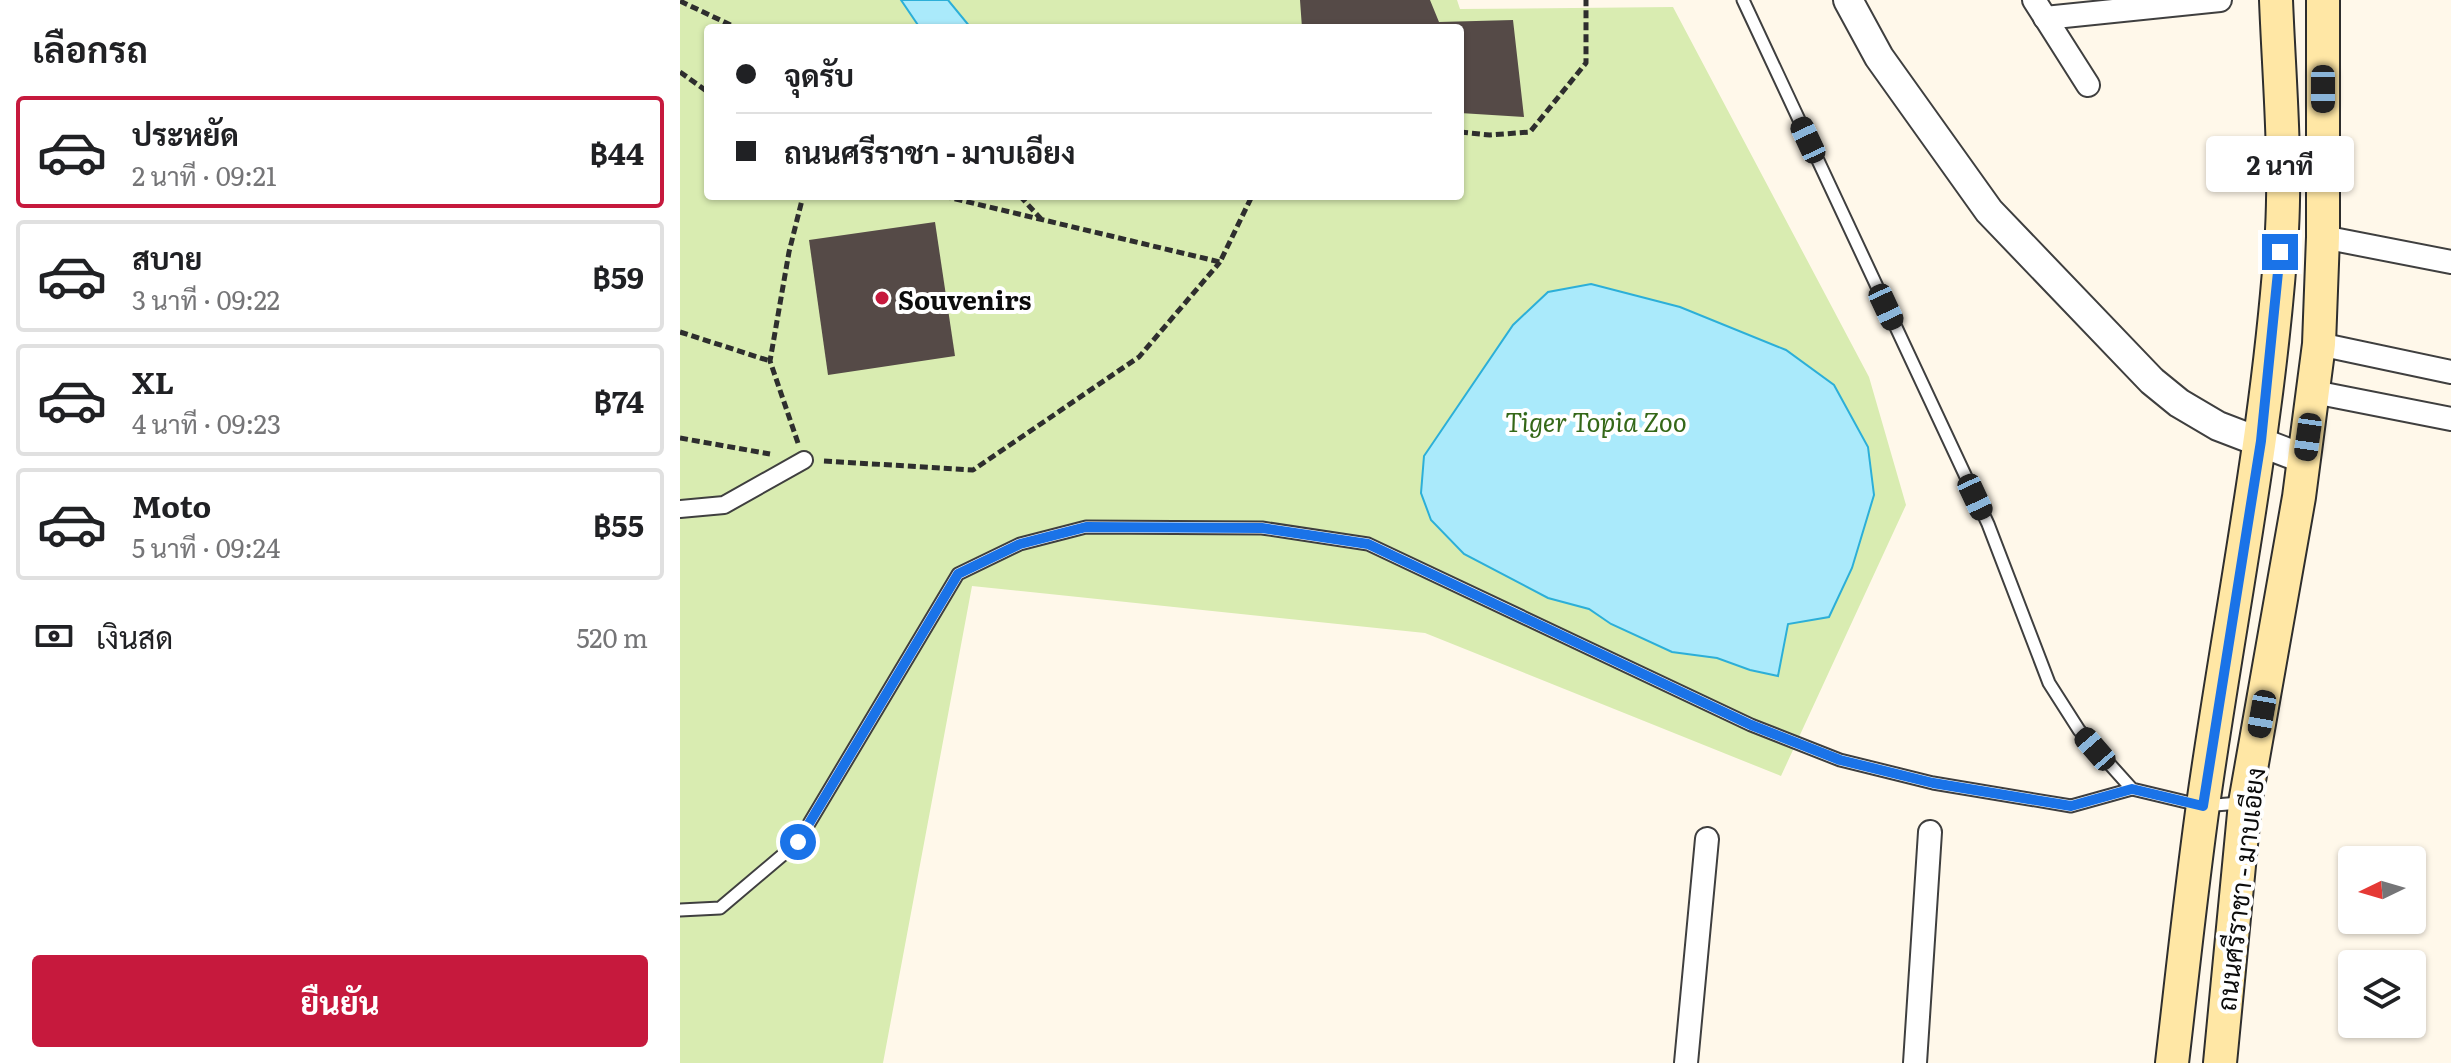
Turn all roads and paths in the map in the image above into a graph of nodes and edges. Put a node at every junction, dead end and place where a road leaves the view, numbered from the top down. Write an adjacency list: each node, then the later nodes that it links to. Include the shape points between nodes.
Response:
1 (1586, 0): 13 (path, via 1586,63 1530,132)
2 (1743, 0): 33 (lane, via 1988,524 2049,683 2079,730)
3 (1848, 0): 29 (street, via 1879,57 1989,211 2152,381 2218,426)
4 (2220, 0): 8 (street)
5 (2276, 0): 29 (main road, ถนนศรีราชา - มาบเอียง, via 2282,226)
6 (2323, 0): 19 (main road, ถนนศรีราชา - มาบเอียง)
7 (680, 1): 9 (path)
8 (2039, 9): 11 (street)
9 (729, 24)
10 (680, 72): 12 (path)
11 (2088, 85)
12 (704, 89)
13 (1464, 132)
14 (802, 200): 24 (path)
15 (960, 200): 18 (path)
16 (1024, 200): 18 (path)
17 (1250, 200): 20 (path)
18 (1042, 220): 20 (path)
19 (2323, 237): 21 (street); 23 (main road, ถนนศรีราชา - มาบเอียง)
20 (1220, 262): 31 (path, via 1139,357 973,470)
21 (2451, 262)
22 (680, 332): 24 (path)
23 (2319, 344): 25 (street); 26 (main road, ถนนศรีราชา - มาบเอียง)
24 (770, 361): 31 (path)
25 (2451, 372)
26 (2314, 392): 27 (street); 30 (main road, ถนนศรีราชา - มาบเอียง)
27 (2451, 419)
28 (680, 438): 31 (path)
29 (2261, 441): 30 (street); 35 (main road, ถนนศรีราชา - มาบเอียง)
30 (2304, 459): 34 (main road, ถนนศรีราชา - มาบเอียง)
31 (804, 460): 32 (street, via 724,505)
32 (680, 509)
33 (2132, 789): 35 (lane); 38 (lane, via 2071,806 1933,783 1840,760 1751,725 1368,544 1262,528 1086,527 1020,544 958,574 798,842 720,908)
34 (2245, 803): 35 (lane); 42 (main road, ถนนศรีราชา - มาบเอียง)
35 (2203, 806): 41 (main road, ถนนศรีราชา - มาบเอียง)
36 (1930, 832): 40 (street)
37 (1707, 839): 39 (street)
38 (680, 910)
39 (1686, 1063)
40 (1915, 1063)
41 (2172, 1063)
42 (2220, 1063)

